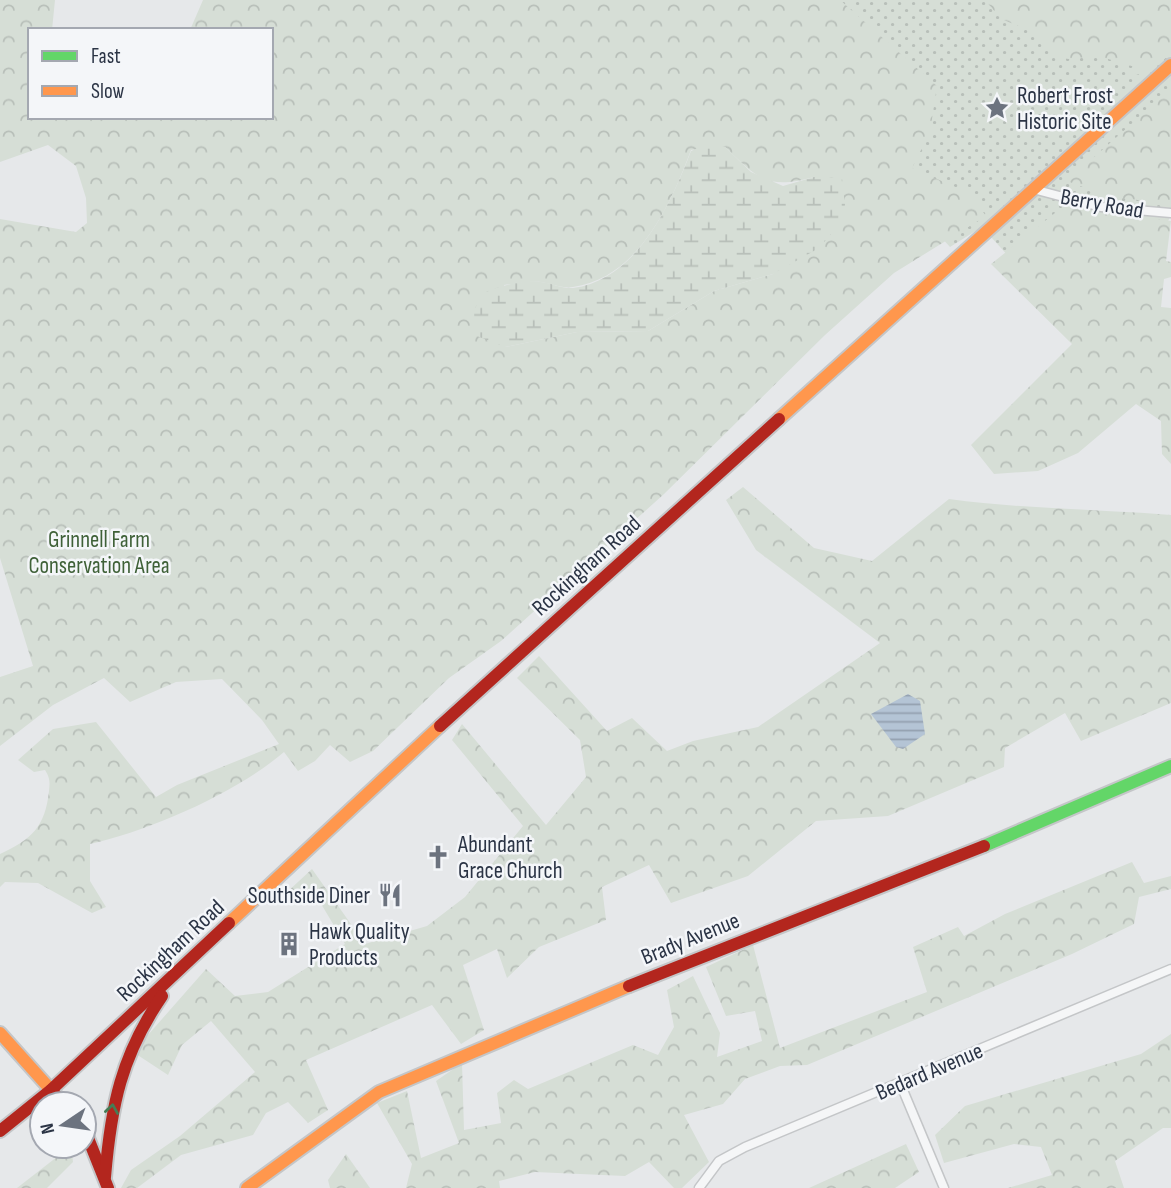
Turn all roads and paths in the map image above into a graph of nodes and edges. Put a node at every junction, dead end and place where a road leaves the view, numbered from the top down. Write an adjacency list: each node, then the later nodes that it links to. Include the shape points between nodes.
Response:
1 (1171, 65): 2 (main road, Rockingham Road)
2 (1033, 189): 3 (street, Berry Road, via 1101,207); 5 (main road, Rockingham Road, via 310,845)
3 (1171, 213)
4 (1171, 765): 14 (main road, Brady Avenue, via 992,844 714,950 390,1087)
5 (183, 968): 9 (main road, Rockingham Road); 13 (main road, one-way to 5, via 111,1116 122,1065 141,1025)
6 (1171, 970): 8 (street, Bedard Avenue)
7 (0, 1033): 9 (main road)
8 (900, 1083): 15 (street, Bedard Avenue, via 731,1154 719,1161); 16 (street)
9 (51, 1090)
10 (28, 1109): 11 (main road, Rockingham Road)
11 (0, 1132)
12 (97, 1160): 13 (main road)
13 (106, 1183)
14 (247, 1188)
15 (699, 1188)
16 (944, 1188)

